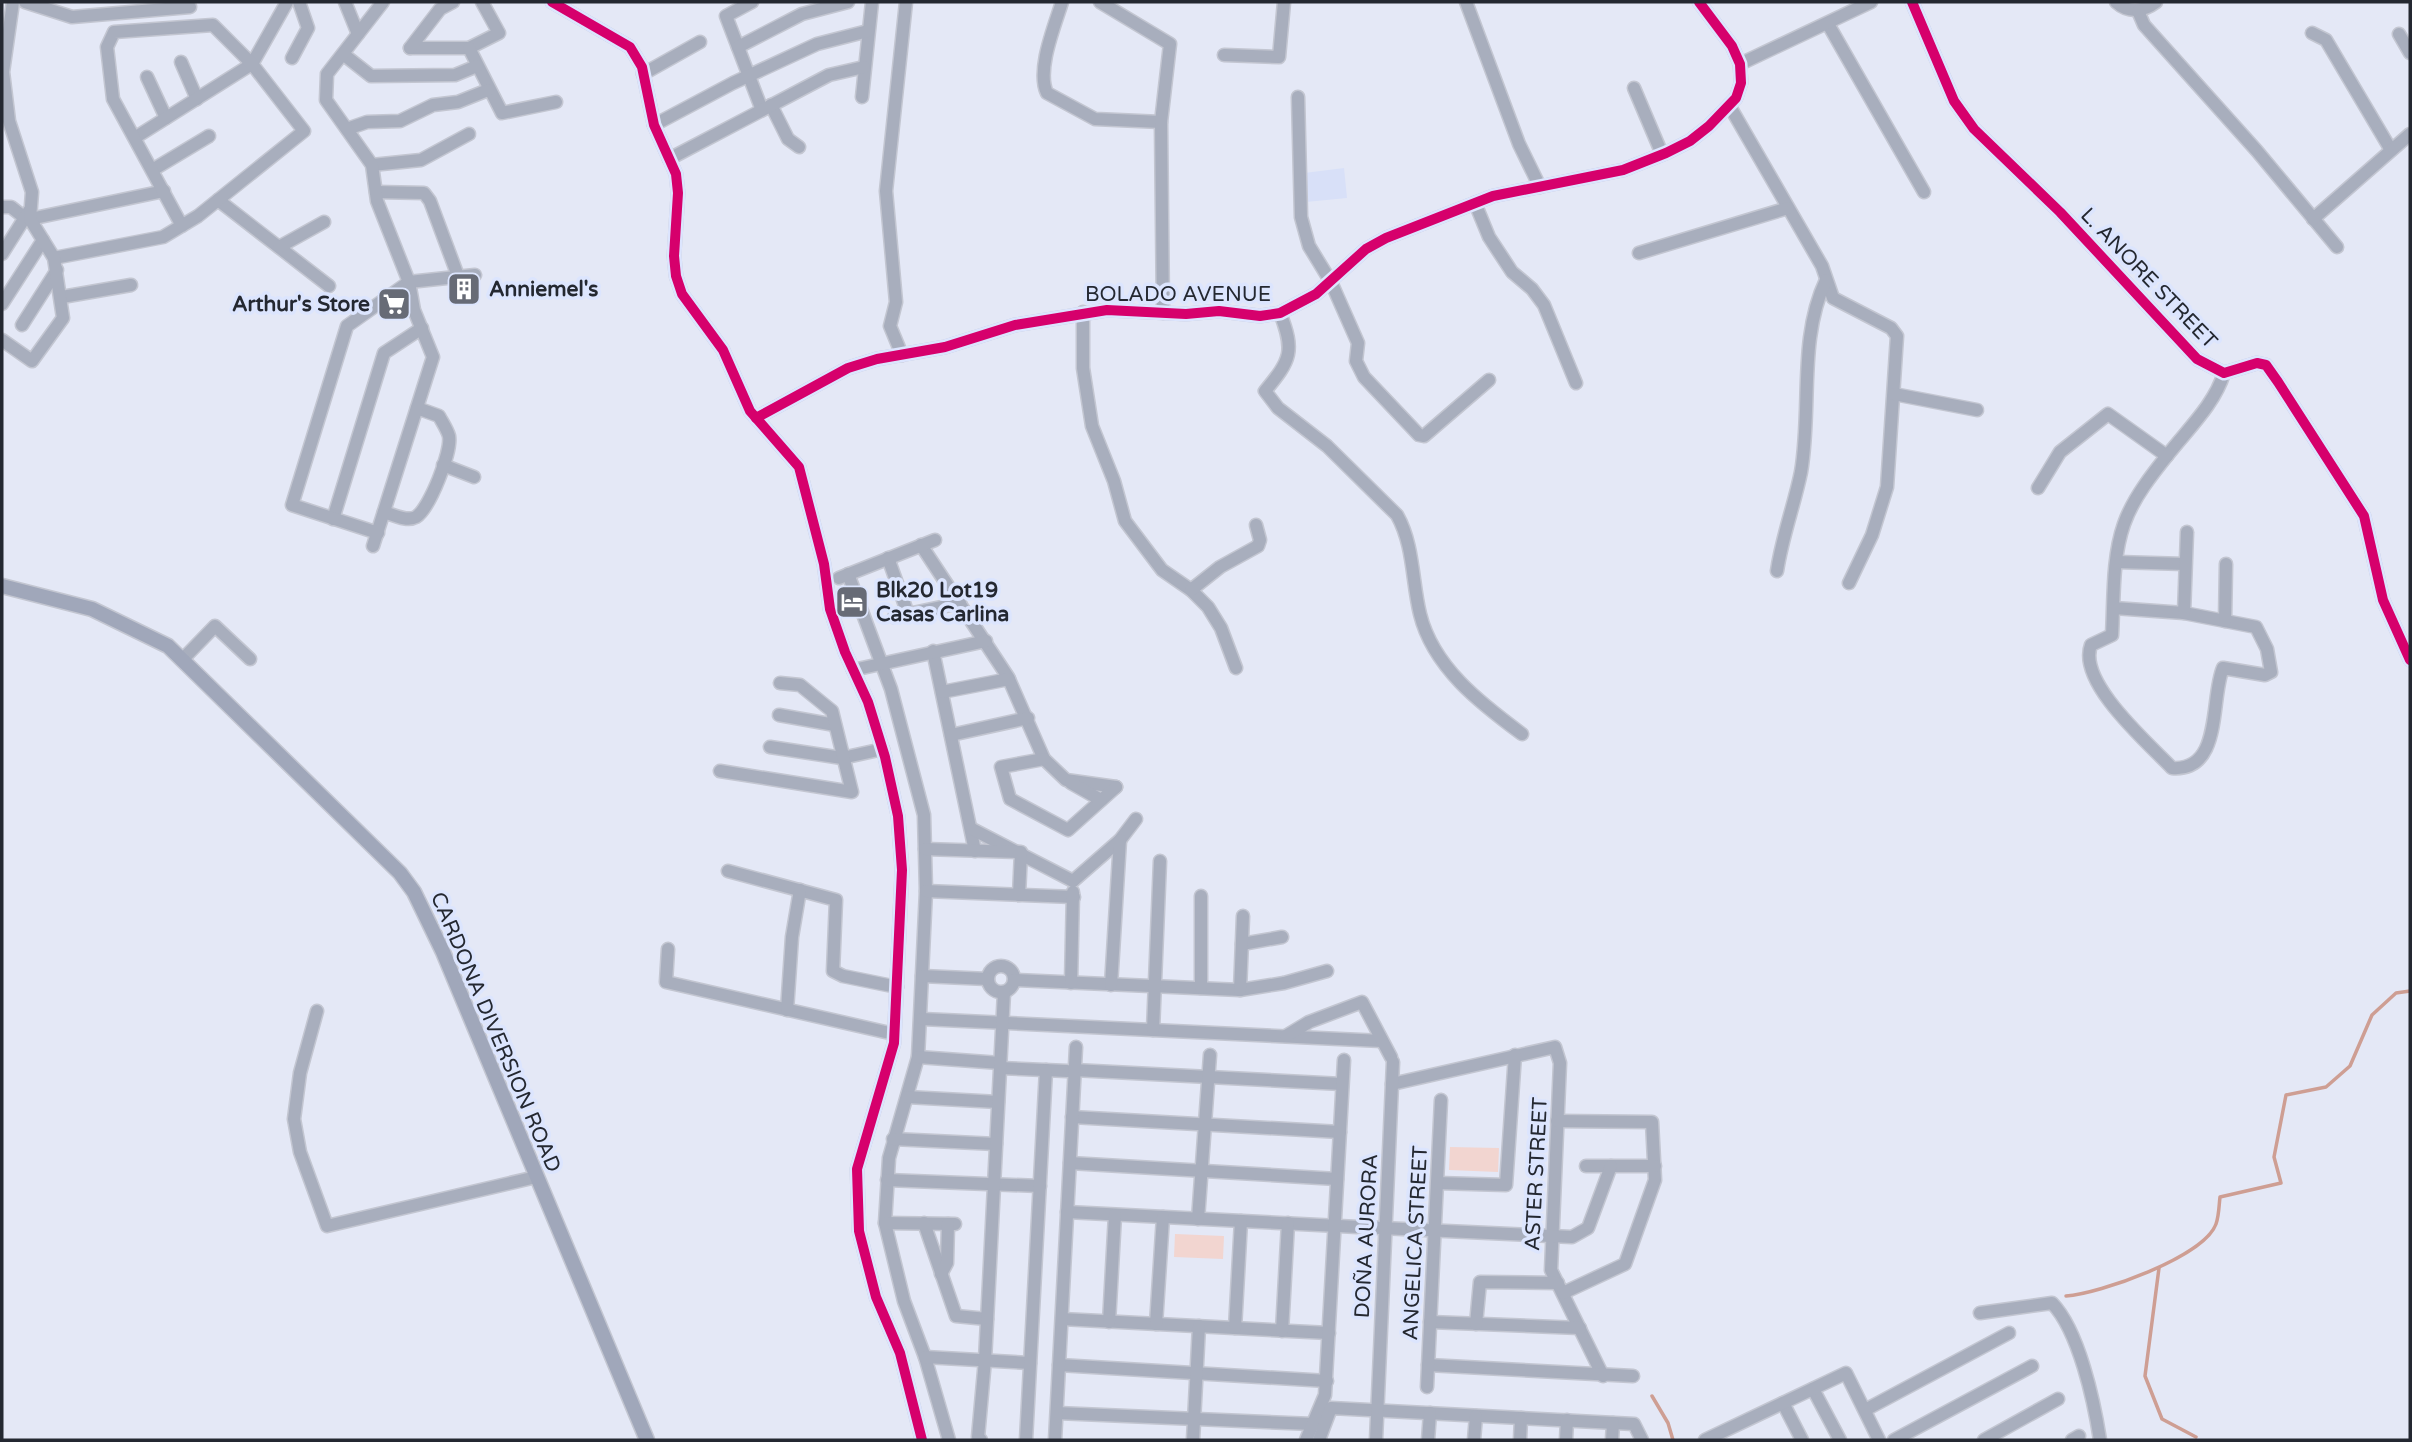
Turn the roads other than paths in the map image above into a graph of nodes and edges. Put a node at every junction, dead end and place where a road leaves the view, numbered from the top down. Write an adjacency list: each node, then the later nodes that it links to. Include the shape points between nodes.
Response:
1 (13, 2): 75 (street, via 3,72 9,121 32,192)
2 (25, 2): 23 (street, via 72,18)
3 (287, 2): 38 (street)
4 (299, 2): 36 (street, via 309,28)
5 (345, 2): 28 (street)
6 (383, 2): 28 (street)
7 (453, 2): 32 (street, via 440,9 410,48)
8 (482, 2): 32 (street, via 499,33)
9 (752, 2): 31 (street, via 726,16)
10 (848, 2): 31 (street, via 802,14)
11 (872, 2): 26 (street)
12 (906, 2): 100 (street, via 886,191 896,302 890,327)
13 (1062, 2): 54 (street, via 1048,46 1046,93 1095,119)
14 (1100, 2): 54 (street, via 1170,44)
15 (1284, 2): 35 (street, via 1279,57)
16 (1466, 2): 67 (street, via 1519,144)
17 (1699, 2): 39 (street, via 1726,35)
18 (1869, 2): 25 (street)
19 (1912, 2): 101 (street, L. ANORE STREET, via 1954,101 1973,129 2060,212 2197,359)
20 (2116, 2): 24 (street)
21 (2156, 2): 24 (street)
22 (555, 3): 42 (street, via 630,47)
23 (190, 7)
24 (2138, 11): 76 (street, via 2144,25)
25 (1828, 24): 39 (street); 70 (street)
26 (868, 31): 41 (street); 44 (street, via 817,44)
27 (2312, 33): 62 (street, via 2326,40)
28 (358, 34): 34 (street)
29 (2399, 34): 33 (street)
30 (700, 42): 42 (street)
31 (738, 47): 44 (street)
32 (469, 48): 40 (street)
33 (2410, 53)
34 (343, 54): 40 (street, via 371,76 455,75); 56 (street, via 327,74 326,100)
35 (1224, 55)
36 (292, 58)
37 (181, 62): 49 (street)
38 (252, 64): 49 (street); 60 (street, via 213,25 114,32 107,47 113,99); 71 (street, via 304,131)
39 (1740, 64): 51 (street, BOLADO AVENUE, via 1741,83)
40 (477, 66): 46 (street)
41 (864, 67): 47 (street); 52 (street, via 829,75)
42 (643, 74): 55 (street)
43 (148, 76): 53 (street)
44 (750, 77): 52 (street); 55 (street)
45 (1634, 88): 63 (street)
46 (488, 90): 50 (street, via 502,113); 56 (street, via 458,102 433,105 400,121 367,122)
47 (862, 97)
48 (1298, 97): 89 (street, via 1301,217 1309,246)
49 (197, 99): 53 (street)
50 (556, 102)
51 (1729, 105): 63 (street, BOLADO AVENUE, via 1690,141); 74 (street)
52 (766, 108): 61 (street); 64 (street)
53 (166, 118): 60 (street)
54 (1161, 122): 95 (street)
55 (654, 125): 64 (street)
56 (347, 129): 65 (street)
57 (470, 134): 65 (street, via 421,160)
58 (2410, 134): 62 (street)
59 (209, 136): 66 (street)
60 (136, 137): 66 (street)
61 (799, 147)
62 (2392, 150): 76 (street)
63 (1662, 154): 67 (street, BOLADO AVENUE, via 1623,170)
64 (669, 159): 107 (street, via 678,193 674,256 682,294 723,349)
65 (372, 165): 69 (street)
66 (154, 169): 68 (street)
67 (1541, 187): 72 (street, BOLADO AVENUE)
68 (164, 191): 75 (street); 78 (street)
69 (376, 192): 86 (street, via 424,193); 88 (street)
70 (1924, 192)
71 (218, 200): 78 (street); 80 (street)
72 (1475, 203): 89 (street, BOLADO AVENUE, via 1386,238 1366,249); 103 (street, via 1489,237 1512,272 1544,305)
73 (2, 207): 75 (street)
74 (1788, 208): 82 (street); 87 (street)
75 (28, 216): 79 (street); 83 (street)
76 (2313, 219): 81 (street)
77 (324, 222): 80 (street)
78 (182, 226): 84 (street, via 163,237)
79 (43, 240): 84 (street); 93 (street)
80 (279, 247): 91 (street)
81 (2337, 247)
82 (1639, 253)
83 (2, 254)
84 (55, 264): 92 (street); 97 (street)
85 (475, 275): 86 (street)
86 (458, 276): 88 (street)
87 (1826, 279): 104 (street, via 1833,298 1897,334); 124 (street, via 1819,294 1807,366 1801,472 1782,535)
88 (409, 282): 98 (street); 113 (street, via 347,326 292,505)
89 (1331, 282): 96 (street, BOLADO AVENUE); 102 (street, via 1358,343 1356,361 1364,377 1419,435 1430,432)
90 (131, 285): 92 (street)
91 (329, 286)
92 (62, 297): 99 (street, via 63,318 33,361)
93 (2, 304)
94 (1083, 312): 95 (street, BOLADO AVENUE); 100 (street, BOLADO AVENUE); 127 (street, via 1083,368 1092,426 1125,521 1162,570)
95 (1163, 313): 96 (street, BOLADO AVENUE)
96 (1280, 313): 146 (street, via 1289,338 1289,358 1265,391 1397,515 1405,528 1428,640 1478,702)
97 (22, 325)
98 (422, 328): 105 (street, via 433,357); 113 (street, via 384,353)
99 (2, 340)
100 (902, 355): 107 (street, BOLADO AVENUE, via 848,368)
101 (2224, 373): 108 (street, via 2209,403); 136 (street, L. ANORE STREET, via 2257,363 2266,365 2348,489 2364,516 2383,600)
102 (1489, 380)
103 (1576, 383)
104 (1894, 394): 106 (street); 125 (street, via 1887,487)
105 (417, 408): 109 (street, via 439,416 449,436); 112 (street)
106 (1977, 410)
107 (756, 418): 139 (street, via 791,454 802,474 830,609)
108 (2167, 456): 111 (street, via 2108,414 2060,452); 121 (street, via 2125,522)
109 (443, 465): 110 (street); 112 (street, via 428,505 416,517 406,519)
110 (474, 477)
111 (2038, 488)
112 (384, 512): 116 (street)
113 (333, 519): 116 (street)
114 (1256, 525): 127 (street, via 1258,547 1220,567)
115 (2187, 532): 123 (street)
116 (378, 533): 119 (street)
117 (935, 540): 118 (street)
118 (921, 545): 120 (street); 128 (street)
119 (373, 546)
120 (888, 558): 128 (street, via 901,615); 137 (street, via 844,576)
121 (2117, 562): 123 (street); 129 (street)
122 (2226, 564): 131 (street)
123 (2185, 565): 130 (street)
124 (1777, 571)
125 (1849, 583)
126 (2, 586): 135 (main road, CARDONA DIVERSION ROAD, via 92,609 148,634)
127 (1191, 590): 138 (street, via 1221,628)
128 (960, 603): 132 (street)
129 (2113, 608): 130 (street); 131 (street, via 2112,635 2091,645 2088,652 2092,672 2104,695 2172,768 2191,764 2211,741 2223,668 2271,672 2256,627)
130 (2184, 613): 131 (street)
131 (2225, 621)
132 (986, 640): 133 (street); 140 (street)
133 (933, 651): 137 (street); 142 (street)
134 (250, 659): 135 (street, via 215,626)
135 (182, 660): 217 (main road, CARDONA DIVERSION ROAD, via 384,856 414,892)
136 (2410, 660)
137 (881, 662): 139 (street); 158 (street, via 919,791)
138 (1236, 668)
139 (853, 670): 149 (street)
140 (1010, 679): 142 (street); 144 (street)
141 (780, 683): 145 (street, via 800,685 827,705)
142 (942, 691): 147 (street)
143 (779, 715): 145 (street)
144 (1028, 718): 147 (street); 151 (street)
145 (835, 725): 150 (street)
146 (1522, 734)
147 (951, 735): 156 (street)
148 (770, 747): 150 (street)
149 (883, 749): 150 (street); 179 (street, via 898,816 902,870)
150 (842, 758): 152 (street, via 852,792)
151 (1044, 759): 153 (street); 154 (street, via 1001,767 1010,799 1068,830)
152 (720, 771)
153 (1066, 780): 154 (street); 154 (street, via 1116,787)
154 (1101, 800)
155 (1136, 819): 157 (street)
156 (972, 829): 159 (street); 160 (street)
157 (1120, 840): 163 (street); 178 (street)
158 (925, 849): 159 (street); 165 (street)
159 (975, 851): 160 (street)
160 (1021, 852): 163 (street); 166 (street)
161 (1160, 861): 180 (street)
162 (728, 871): 164 (street)
163 (1073, 881): 168 (street)
164 (800, 890): 179 (street, via 838,903 833,971); 184 (street)
165 (926, 891): 166 (street); 174 (street)
166 (1019, 895): 168 (street)
167 (1201, 896): 181 (street)
168 (1074, 897): 177 (street)
169 (1243, 916): 171 (street)
170 (1282, 937): 171 (street)
171 (1242, 944): 182 (street)
172 (668, 949): 184 (street, via 666,982)
173 (1326, 971): 182 (street)
174 (922, 976): 175 (street); 186 (street)
175 (988, 979): 176 (street, via 991,971 1002,966); 183 (street, via 992,988)
176 (1014, 980): 177 (street); 183 (street)
177 (1071, 984): 178 (street)
178 (1111, 985): 180 (street)
179 (897, 987): 189 (street)
180 (1155, 987): 181 (street); 188 (street)
181 (1201, 988): 182 (street)
182 (1241, 990)
183 (1004, 992): 187 (street)
184 (787, 1010): 189 (street)
185 (317, 1011): 217 (street, via 300,1073 294,1119 300,1152 327,1226)
186 (922, 1019): 187 (street); 195 (street)
187 (1002, 1023): 188 (street); 197 (street)
188 (1153, 1030): 190 (street)
189 (894, 1034): 276 (street, via 857,1169 859,1231 876,1297 900,1353)
190 (1285, 1037): 191 (street); 191 (street, via 1309,1022 1362,1002)
191 (1382, 1041): 202 (street, DOÑA AURORA, via 1392,1059)
192 (1076, 1047): 199 (street)
193 (1210, 1055): 200 (street)
194 (1516, 1055): 202 (street); 207 (street, ASTER STREET, via 1555,1047 1560,1063); 220 (street, via 1506,1185)
195 (918, 1057): 197 (street); 203 (street)
196 (1344, 1060): 201 (street)
197 (1000, 1065): 198 (street); 205 (street)
198 (1046, 1070): 199 (street); 222 (street)
199 (1071, 1071): 200 (street); 206 (street)
200 (1209, 1077): 201 (street); 208 (street)
201 (1342, 1084): 209 (street)
202 (1392, 1084): 232 (street, DOÑA AURORA)
203 (907, 1097): 205 (street); 210 (street)
204 (1441, 1100): 220 (street, ANGELICA STREET)
205 (998, 1102): 211 (street)
206 (1072, 1117): 208 (street); 212 (street)
207 (1557, 1121): 215 (street, via 1652,1122); 234 (street, ASTER STREET)
208 (1206, 1125): 209 (street); 216 (street)
209 (1340, 1132): 218 (street)
210 (893, 1139): 211 (street); 219 (street)
211 (996, 1144): 221 (street)
212 (1070, 1163): 216 (street); 223 (street)
213 (1586, 1166): 214 (street)
214 (1611, 1166): 215 (street); 234 (street, via 1585,1232)
215 (1655, 1166): 236 (street, via 1655,1180 1625,1264)
216 (1203, 1170): 218 (street); 226 (street)
217 (536, 1177): 275 (main road, CARDONA DIVERSION ROAD)
218 (1337, 1179): 231 (street)
219 (887, 1180): 221 (street); 228 (street)
220 (1437, 1183): 233 (street, ANGELICA STREET)
221 (994, 1184): 222 (street); 238 (street)
222 (1040, 1186): 252 (street)
223 (1067, 1212): 224 (street); 239 (street)
224 (1115, 1215): 225 (street); 240 (street)
225 (1163, 1217): 226 (street); 242 (street)
226 (1198, 1219): 227 (street)
227 (1241, 1221): 230 (street); 245 (street)
228 (885, 1223): 229 (street); 250 (street, via 904,1301)
229 (924, 1223): 235 (street); 235 (street, via 952,1224)
230 (1288, 1223): 231 (street); 247 (street)
231 (1335, 1226): 232 (street); 248 (street)
232 (1385, 1228): 233 (street); 265 (street, DOÑA AURORA)
233 (1435, 1230): 234 (street); 241 (street, ANGELICA STREET)
234 (1551, 1236): 236 (street, ASTER STREET, via 1551,1270)
235 (941, 1274): 238 (street, via 956,1316)
236 (1560, 1288): 243 (street, via 1480,1282); 246 (street, ASTER STREET)
237 (1980, 1313): 296 (street, via 2052,1303 2059,1309 2087,1385)
238 (987, 1319): 251 (street)
239 (1062, 1319): 240 (street); 253 (street)
240 (1109, 1322): 242 (street)
241 (1430, 1322): 243 (street); 254 (street, ANGELICA STREET)
242 (1156, 1324): 244 (street)
243 (1476, 1324): 246 (street)
244 (1199, 1326): 245 (street); 256 (street)
245 (1235, 1328): 247 (street)
246 (1580, 1328): 257 (street, ASTER STREET)
247 (1282, 1331): 248 (street)
248 (1329, 1333): 259 (street)
249 (2010, 1333): 264 (street)
250 (925, 1357): 251 (street); 277 (street)
251 (985, 1360): 252 (street); 274 (street)
252 (1030, 1363): 278 (street)
253 (1059, 1365): 256 (street); 266 (street)
254 (1428, 1365): 257 (street); 260 (street, ANGELICA STREET)
255 (2032, 1366): 294 (street)
256 (1196, 1372): 259 (street); 269 (street)
257 (1603, 1376): 258 (street)
258 (1633, 1376)
259 (1326, 1381): 273 (street)
260 (1427, 1387)
261 (1813, 1389): 263 (street); 264 (street, via 1846,1374); 292 (street)
262 (2058, 1399): 295 (street)
263 (1783, 1404): 290 (street); 291 (street)
264 (1865, 1410): 293 (street)
265 (1377, 1411): 267 (street); 282 (street, via 1331,1408); 283 (street, DOÑA AURORA)
266 (1057, 1413): 269 (street); 279 (street)
267 (1430, 1413): 268 (street); 284 (street)
268 (1476, 1416): 270 (street); 285 (street)
269 (1194, 1418): 273 (street); 280 (street)
270 (1521, 1418): 271 (street); 286 (street)
271 (1567, 1420): 272 (street); 287 (street)
272 (1613, 1423): 288 (street); 289 (street, via 1634,1424)
273 (1313, 1424): 281 (street)
274 (978, 1439)
275 (647, 1440)
276 (922, 1440)
277 (948, 1440)
278 (1026, 1440)
279 (1055, 1440)
280 (1193, 1440)
281 (1306, 1440)
282 (1319, 1440)
283 (1376, 1440)
284 (1428, 1440)
285 (1474, 1440)
286 (1520, 1440)
287 (1566, 1440)
288 (1612, 1440)
289 (1642, 1440)
290 (1705, 1440)
291 (1800, 1440)
292 (1840, 1440)
293 (1879, 1440)
294 (1894, 1440)
295 (1984, 1440)
296 (2100, 1440)

